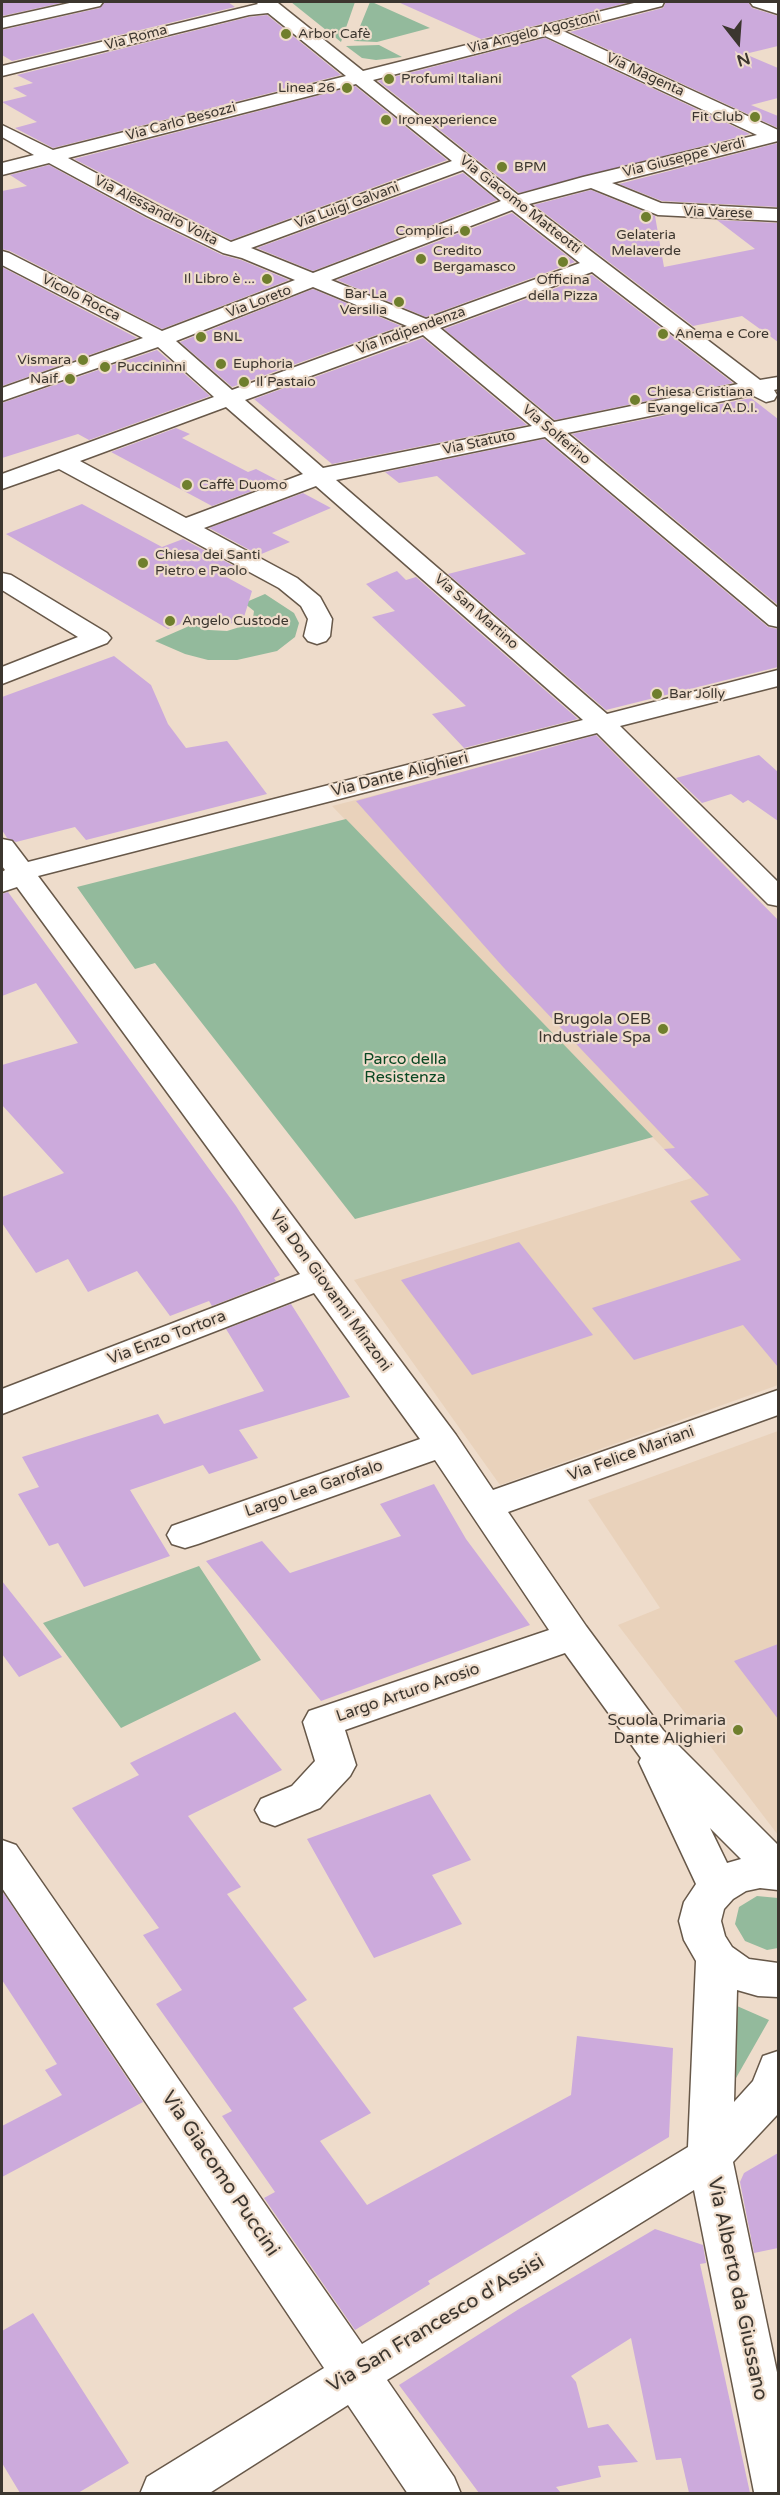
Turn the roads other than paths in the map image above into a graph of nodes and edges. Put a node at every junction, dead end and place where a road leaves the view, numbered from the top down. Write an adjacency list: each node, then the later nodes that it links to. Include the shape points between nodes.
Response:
1 (94, 2): 6 (street)
2 (656, 2): 7 (street, Via Angelo Agostoni)
3 (759, 2): 5 (street)
4 (270, 3): 8 (street, Via Giacomo Matteotti); 10 (street, Via Roma)
5 (778, 9)
6 (2, 23)
7 (547, 30): 9 (street, Via Angelo Agostoni); 13 (street, Via Magenta)
8 (341, 61): 9 (street, Via Angelo Agostoni); 11 (street, Via Giacomo Matteotti)
9 (411, 64): 11 (street, Via Angelo Agostoni)
10 (2, 71)
11 (360, 76): 14 (street, Via Carlo Besozzi); 15 (street, Via Giacomo Matteotti)
12 (2, 130): 14 (street, Via Alessandro Volta)
13 (777, 135): 17 (street, Via Giuseppe Verdi)
14 (50, 157): 16 (street, Via Carlo Besozzi); 20 (street, Via Alessandro Volta)
15 (465, 163): 18 (street, Via Giacomo Matteotti); 20 (street, Via Luigi Galvani)
16 (2, 169)
17 (590, 181): 18 (street, Via Giuseppe Verdi); 19 (street, Via Varese, via 658,209)
18 (515, 202): 22 (street, Via Giacomo Matteotti); 23 (street, Via Loreto)
19 (778, 215)
20 (230, 249): 23 (street, Via Alessandro Volta)
21 (2, 257): 25 (street, Vicolo Rocca)
22 (595, 264): 24 (street, Via Indipendenza); 27 (street, Via Giacomo Matteotti)
23 (315, 281): 24 (street, Via Solferino); 25 (street, Via Loreto)
24 (425, 326): 29 (street, Via Indipendenza); 31 (street, Via Solferino)
25 (161, 339): 28 (street, Via Loreto); 29 (street, Via San Martino)
26 (778, 383): 27 (street, Via Statuto)
27 (755, 387): 30 (street, Via Giacomo Matteotti); 31 (street, Via Statuto)
28 (2, 395)
29 (228, 398): 32 (street, Via Indipendenza); 33 (street, Via San Martino)
30 (778, 405)
31 (549, 429): 33 (street, Via Statuto); 37 (street, Via Solferino)
32 (62, 461): 34 (street, Via Indipendenza); 35 (street)
33 (320, 476): 35 (street, Via Statuto); 41 (street, Via San Martino)
34 (2, 482)
35 (185, 527): 38 (street, via 288,583 311,602 320,619)
36 (2, 580): 39 (street, via 98,638)
37 (778, 620)
38 (317, 636)
39 (2, 676)
40 (778, 678): 41 (street, Via Dante Alighieri)
41 (602, 723): 43 (street, Via Dante Alighieri); 44 (street, Via San Martino)
42 (2, 847): 43 (street, Via Don Giovanni Minzoni)
43 (12, 878): 45 (street, Via Don Giovanni Minzoni)
44 (778, 898)
45 (320, 1278): 46 (street, Via Enzo Tortora); 48 (street, Via Don Giovanni Minzoni)
46 (5, 1394)
47 (778, 1402): 49 (street, Via Felice Mariani)
48 (443, 1444): 49 (street, Via Don Giovanni Minzoni); 50 (street, Largo Lea Garofalo)
49 (484, 1507): 51 (street, Via Don Giovanni Minzoni)
50 (185, 1535)
51 (573, 1636): 52 (street, Via Don Giovanni Minzoni); 53 (street, Largo Arturo Arosio, via 323,1722 336,1765 306,1797)
52 (649, 1741): 55 (street, Via Don Giovanni Minzoni); 56 (street, Via Don Giovanni Minzoni)
53 (275, 1810)
54 (2, 1856): 61 (street, Via Giacomo Puccini)
55 (778, 1872): 56 (street, via 737,1876)
56 (718, 1887): 57 (street, via 705,1902 700,1921 705,1941)
57 (717, 1959): 58 (street, via 758,1979); 60 (street)
58 (778, 1980)
59 (777, 2082): 60 (street, Via San Francesco d'Assisi)
60 (710, 2157): 61 (street, Via San Francesco d'Assisi); 62 (street, Via Alberto da Giussano)
61 (357, 2373): 63 (street, Via San Francesco d'Assisi); 64 (street, Via Giacomo Puccini)
62 (778, 2492)
63 (164, 2493)
64 (437, 2493)

